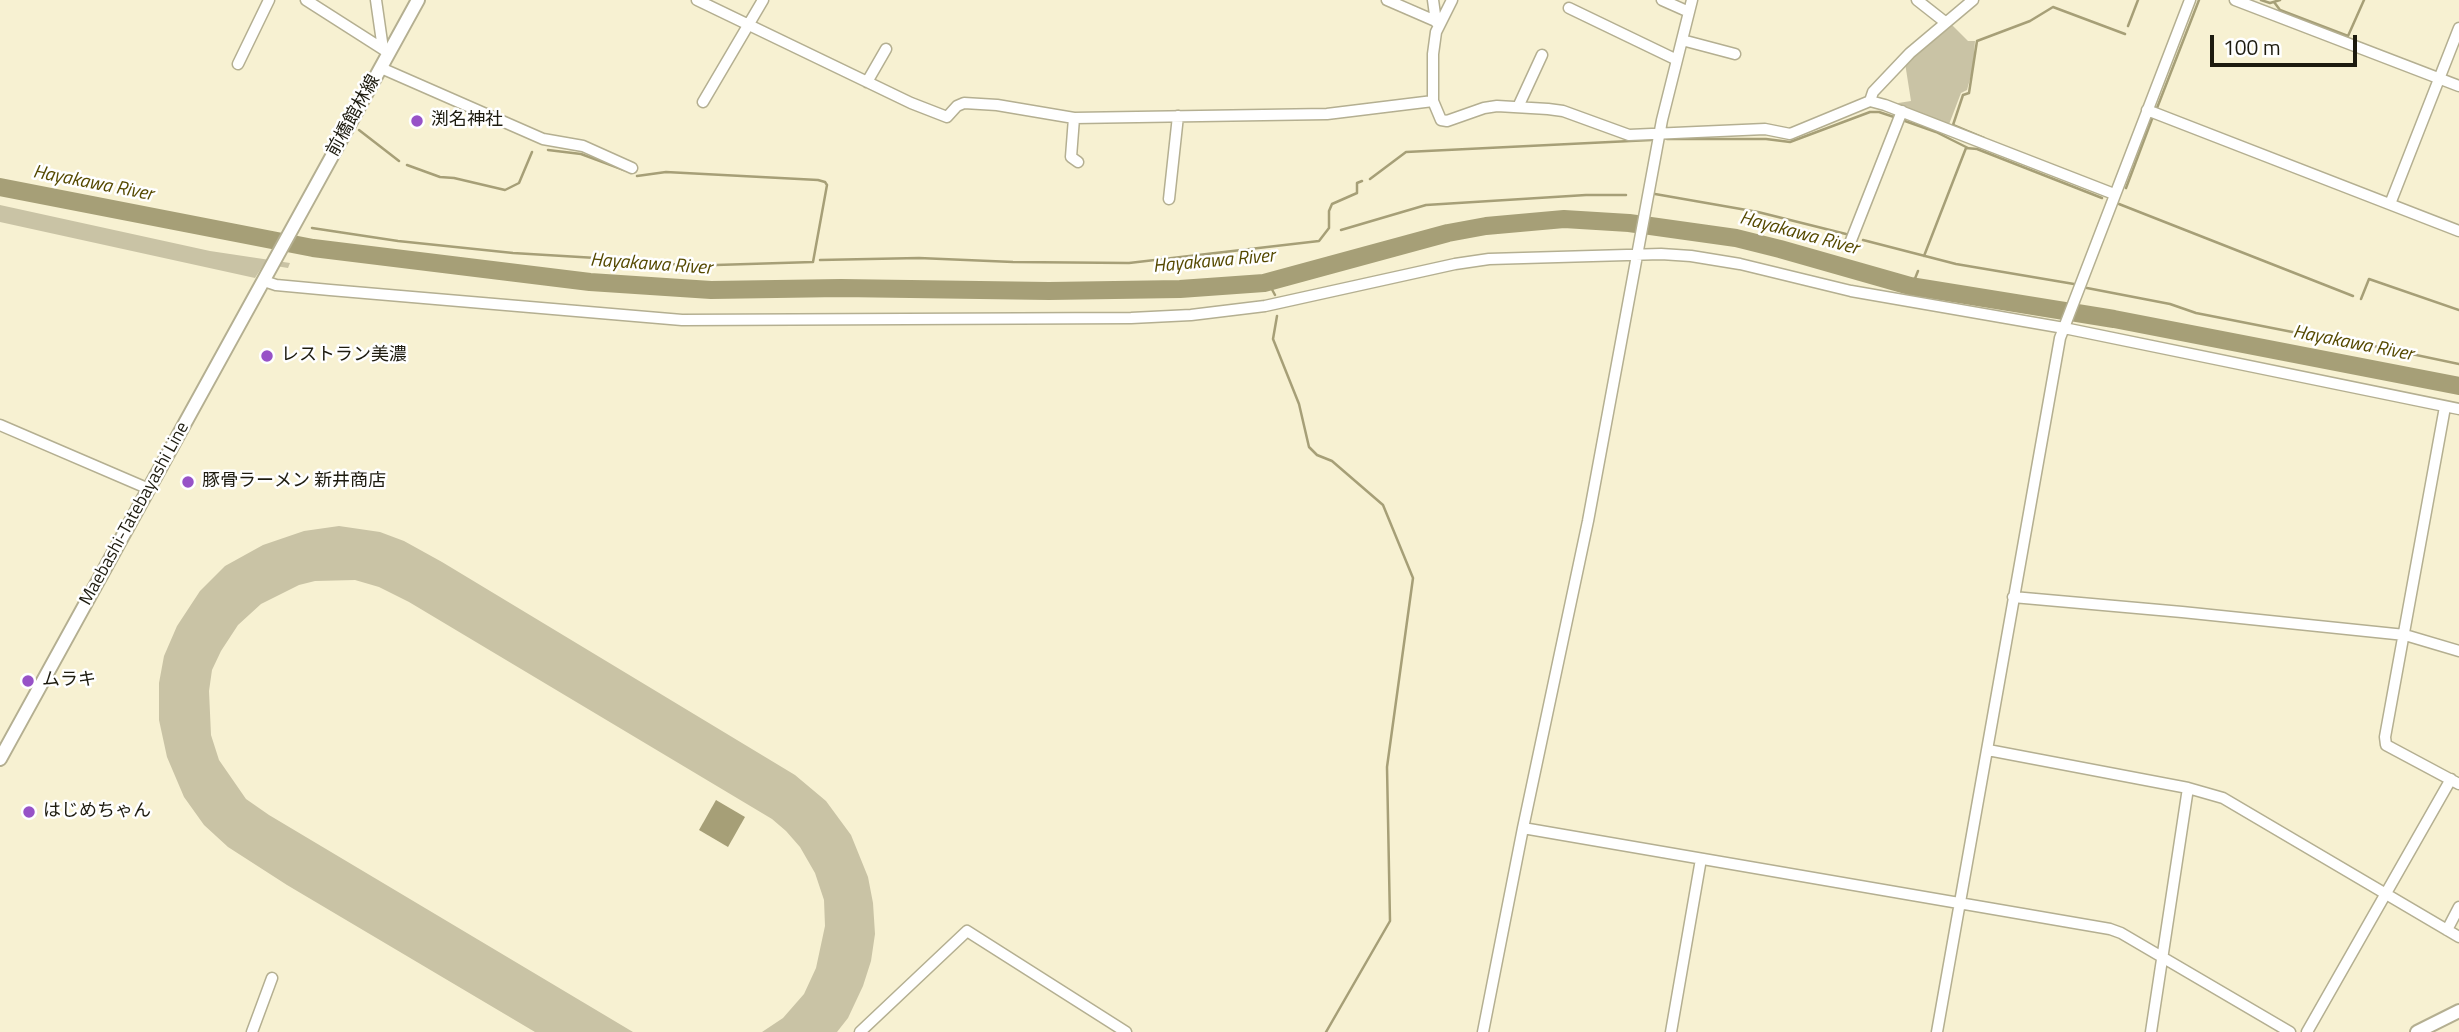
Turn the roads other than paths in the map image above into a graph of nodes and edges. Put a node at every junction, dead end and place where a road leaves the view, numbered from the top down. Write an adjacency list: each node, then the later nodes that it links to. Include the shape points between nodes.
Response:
1 (269, 0): 28 (street)
2 (306, 0): 24 (street)
3 (376, 0): 24 (street)
4 (418, 0): 24 (main road, 前橋館林線)
5 (697, 0): 20 (street)
6 (763, 0): 20 (street)
7 (1387, 0): 18 (street)
8 (1433, 0): 18 (street)
9 (1452, 0): 18 (street)
10 (1662, 0): 17 (street)
11 (1692, 0): 17 (street)
12 (1917, 0): 19 (street)
13 (1973, 0): 19 (street)
14 (2190, 0): 37 (street)
15 (2235, 0): 30 (street)
16 (1569, 8): 27 (street)
17 (1689, 12): 22 (street)
18 (1438, 22): 33 (street)
19 (1945, 22): 34 (street, via 1872,92)
20 (749, 25): 31 (street); 35 (street)
21 (2459, 27): 30 (street)
22 (1682, 40): 25 (street); 27 (street)
23 (886, 49): 31 (street)
24 (386, 51): 29 (main road, 前橋館林線)
25 (1735, 54)
26 (1542, 55): 36 (street)
27 (1677, 60): 41 (street)
28 (238, 64)
29 (380, 68): 43 (street, via 543,139 583,146); 50 (main road, 前橋館林線)
30 (2439, 78): 32 (street); 46 (street)
31 (867, 82): 40 (street, via 947,117 964,103)
32 (2459, 86)
33 (1433, 101): 36 (street, via 1439,117 1447,121 1483,108); 39 (street, via 1327,114)
34 (1870, 101): 38 (street); 41 (street, via 1790,134 1765,129)
35 (703, 102)
36 (1518, 107): 41 (street, via 1563,111 1629,135)
37 (2147, 110): 44 (street); 46 (street)
38 (1902, 111): 44 (street); 48 (street)
39 (1178, 116): 40 (street); 45 (street)
40 (1074, 118): 42 (street, via 1071,157)
41 (1660, 132): 49 (street)
42 (1078, 162)
43 (632, 168)
44 (2114, 194): 51 (street)
45 (1169, 199)
46 (2390, 204): 47 (street)
47 (2459, 231)
48 (1850, 243)
49 (1637, 250): 50 (street, via 1489,259 1286,303 1231,312 1142,317 682,320 273,284); 51 (street, via 1728,262 1851,290); 63 (street, via 1588,521)
50 (267, 275): 55 (main road, Maebashi-Tatebayashi Line)
51 (2065, 326): 52 (street); 56 (street)
52 (2445, 407): 53 (street); 57 (street)
53 (2459, 409)
54 (0, 425): 55 (street)
55 (149, 489): 60 (main road, Maebashi-Tatebayashi Line)
56 (2013, 597): 57 (street); 59 (street)
57 (2405, 635): 58 (street); 61 (street, via 2386,745)
58 (2459, 651)
59 (1989, 750): 62 (street); 66 (street)
60 (0, 759)
61 (2455, 781): 65 (street)
62 (2188, 788): 65 (street, via 2223,798); 70 (street)
63 (1523, 828): 64 (street); 76 (street)
64 (1701, 859): 66 (street); 77 (street)
65 (2385, 893): 68 (street); 81 (street)
66 (1959, 905): 70 (street, via 2110,929); 78 (street)
67 (2459, 907): 68 (street)
68 (2446, 930): 69 (street)
69 (2459, 937)
70 (2162, 957): 79 (street); 80 (street)
71 (272, 978): 73 (street)
72 (2459, 1011): 82 (main road)
73 (252, 1032)
74 (860, 1032): 75 (street, via 967,931)
75 (1126, 1032)
76 (1483, 1032)
77 (1671, 1032)
78 (1937, 1032)
79 (2151, 1032)
80 (2290, 1032)
81 (2307, 1032)
82 (2417, 1032)

